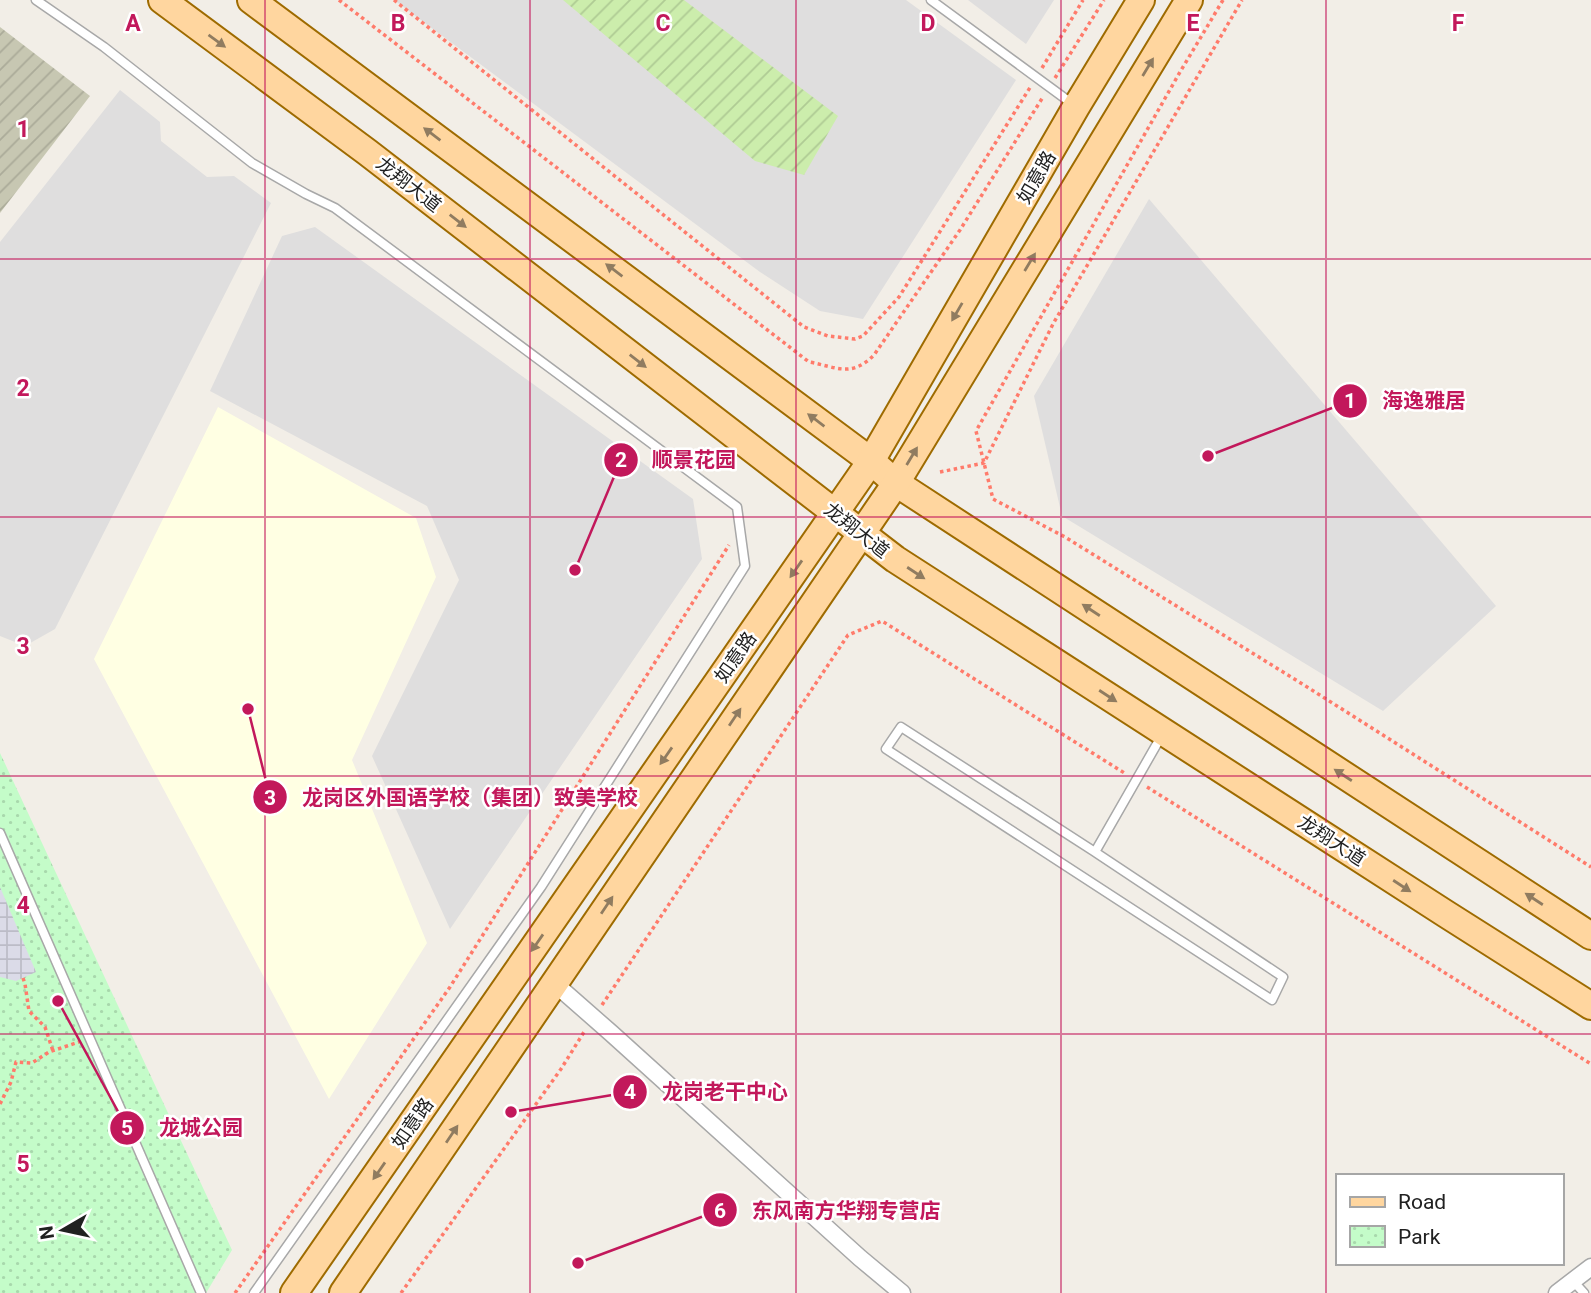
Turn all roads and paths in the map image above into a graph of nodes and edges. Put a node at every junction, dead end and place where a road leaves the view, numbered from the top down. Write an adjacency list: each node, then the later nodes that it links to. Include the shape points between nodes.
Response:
1 (36, 0): 20 (lane, via 252,163 335,208 726,499 737,508)
2 (162, 0): 19 (main road, 龙翔大道, one-way to 19, via 368,152)
3 (251, 0): 16 (main road, one-way to 3)
4 (338, 0): 14 (path, via 809,362 844,369 861,366 874,355 960,230)
5 (394, 0): 13 (path, via 804,327 828,336 863,336 899,297)
6 (931, 0): 13 (lane)
7 (1083, 0): 13 (path)
8 (1104, 0): 14 (path)
9 (1142, 0): 15 (main road, 如意路)
10 (1189, 0): 18 (main road, 如意路, one-way to 10)
11 (1223, 0): 26 (path, via 976,431 993,499 1065,537)
12 (1242, 0): 17 (path, via 1053,324 984,463)
13 (1036, 78): 14 (lane)
14 (1049, 87): 15 (lane)
15 (1076, 107): 16 (main road, 如意路, one-way to 16)
16 (871, 461): 18 (main road); 19 (main road, 如意路)
17 (940, 472)
18 (895, 483): 21 (main road, 如意路); 27 (main road, one-way to 18)
19 (835, 513): 21 (main road, 龙翔大道); 41 (main road, 如意路, one-way to 41)
20 (740, 529): 39 (path, via 450,987); 40 (lane, via 745,566 723,601 541,887)
21 (861, 533): 22 (main road, 龙翔大道, one-way to 22); 29 (main road, 如意路, one-way to 21)
22 (1164, 732): 23 (lane); 30 (main road, 龙翔大道, one-way to 30)
23 (1136, 780): 25 (lane); 31 (path, via 882,621 848,635); 34 (path)
24 (0, 833): 38 (lane)
25 (1095, 852): 25 (lane, via 1283,977 1272,1000 886,749 901,727)
26 (1591, 867)
27 (1591, 936)
28 (23, 978): 33 (path, via 29,1011 45,1027)
29 (554, 983): 31 (street); 42 (main road, 如意路, one-way to 29)
30 (1591, 1006)
31 (594, 1017): 43 (path); 44 (street)
32 (80, 1041): 33 (path)
33 (53, 1051): 35 (path, via 32,1063 16,1062)
34 (1591, 1064)
35 (0, 1104)
36 (1591, 1267): 37 (street)
37 (1579, 1287): 45 (street)
38 (201, 1293)
39 (235, 1293)
40 (254, 1293)
41 (294, 1293)
42 (343, 1293)
43 (401, 1293)
44 (902, 1293)
45 (1557, 1293)

